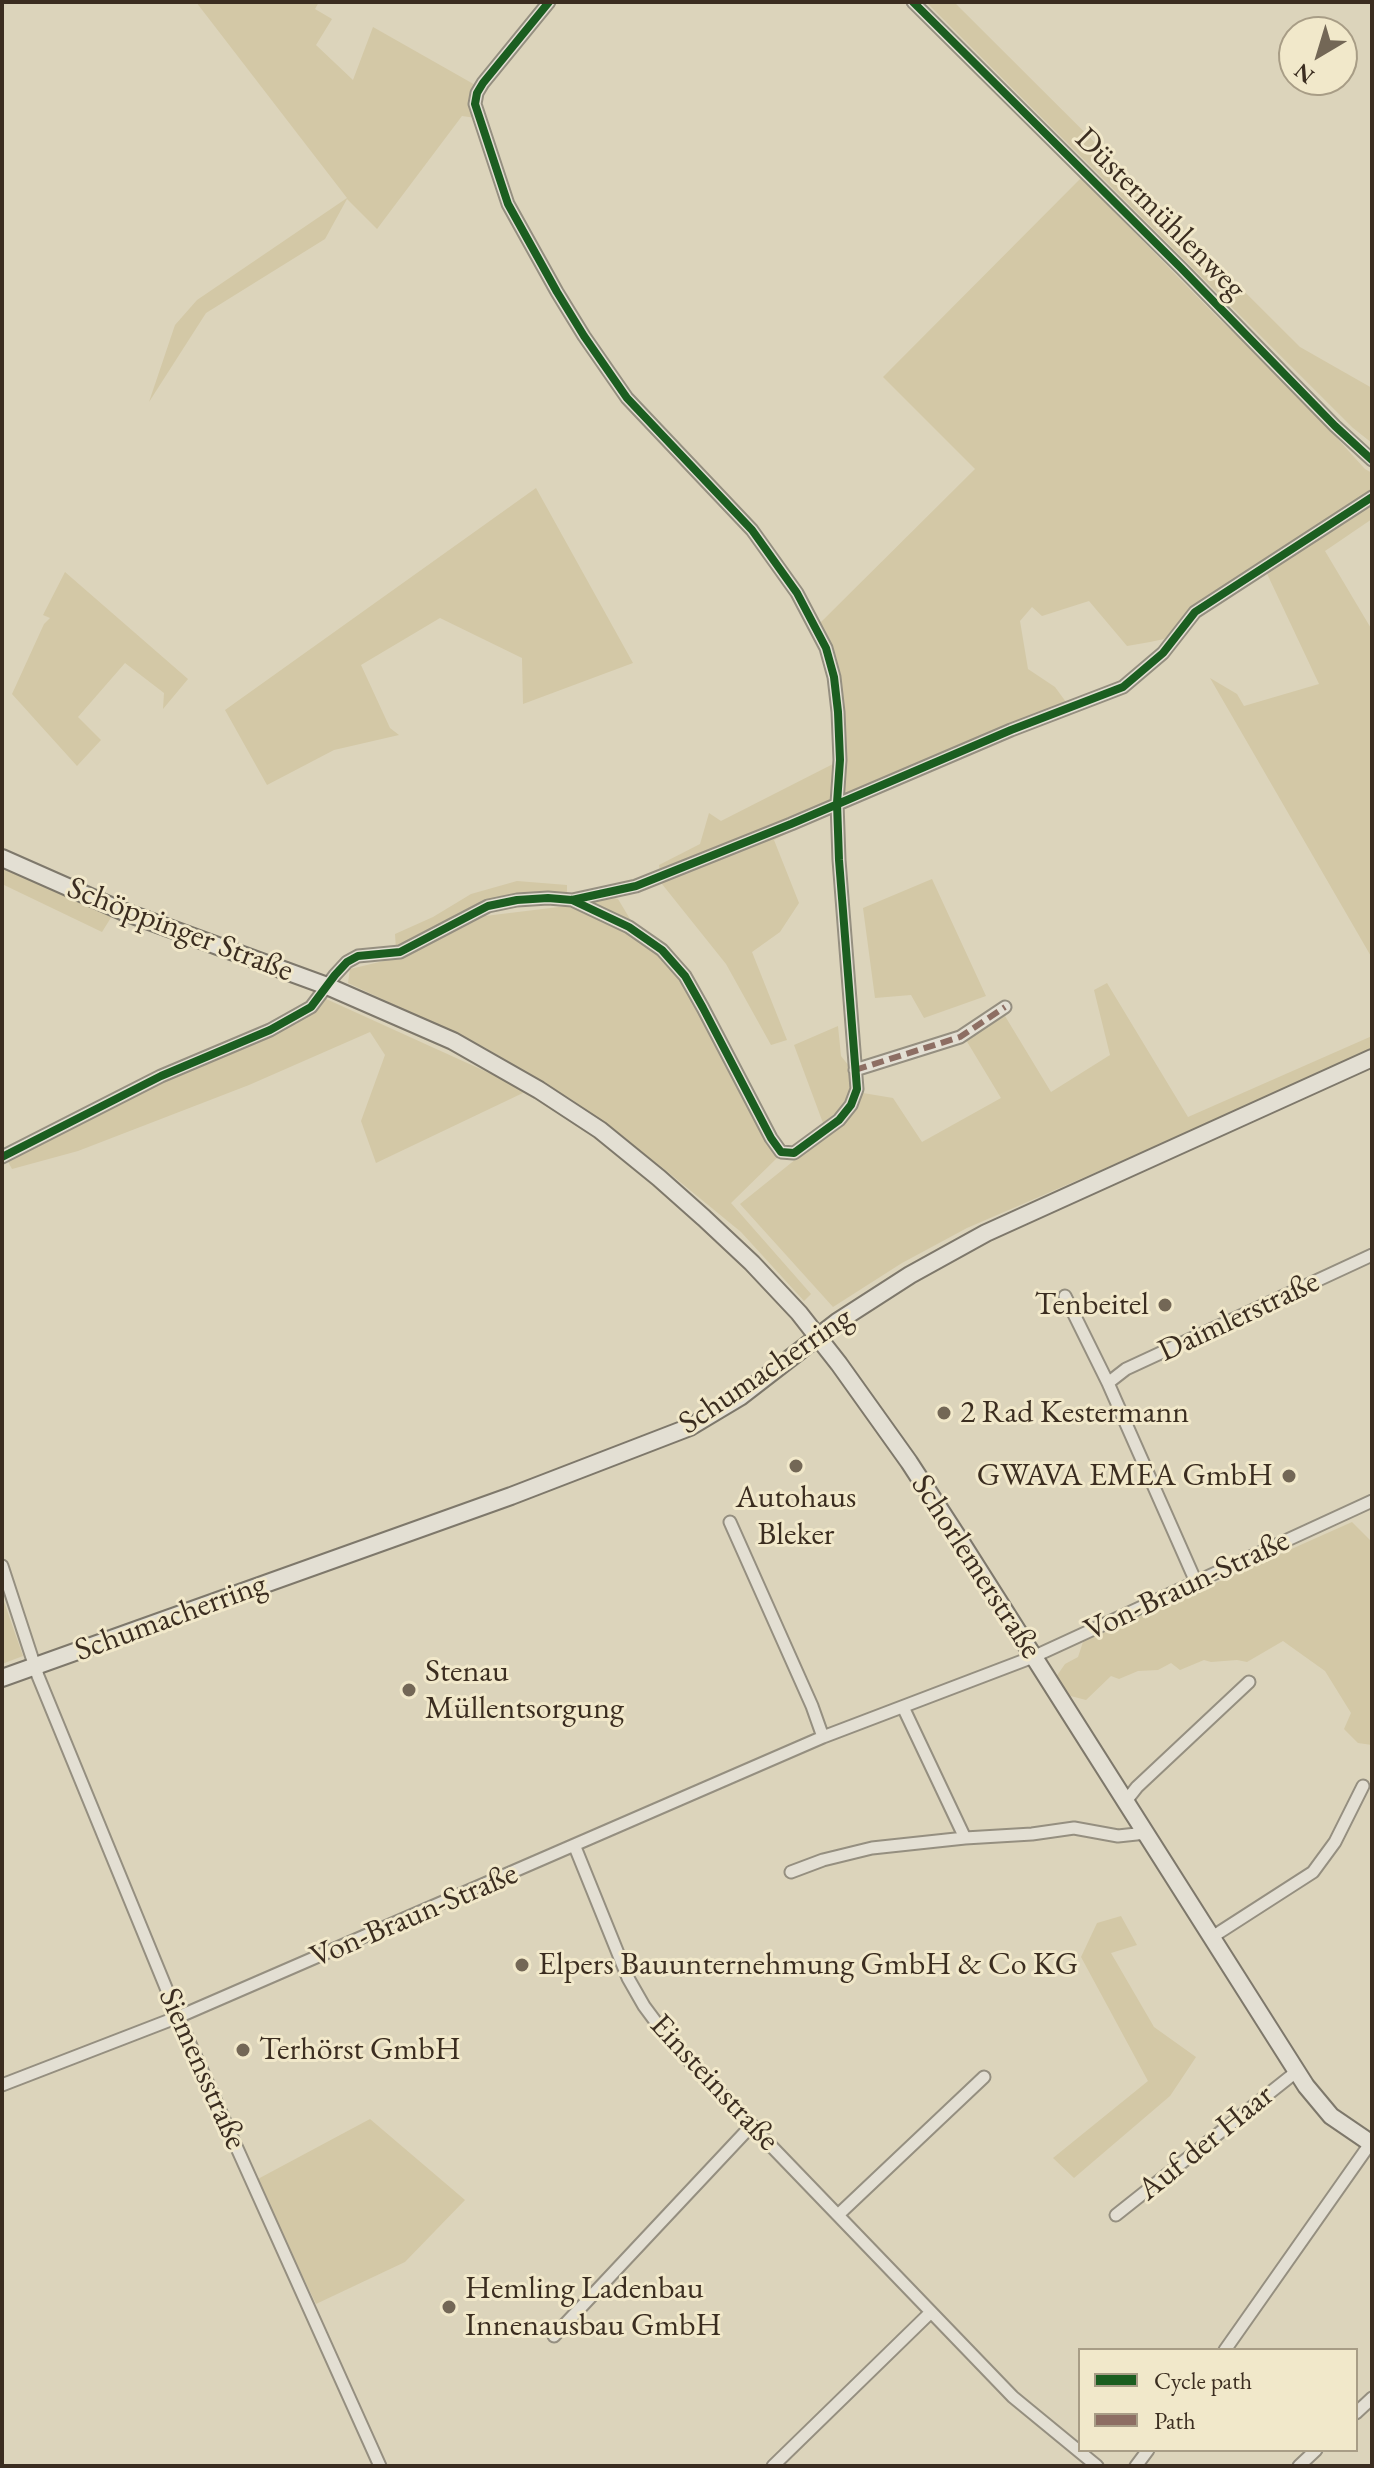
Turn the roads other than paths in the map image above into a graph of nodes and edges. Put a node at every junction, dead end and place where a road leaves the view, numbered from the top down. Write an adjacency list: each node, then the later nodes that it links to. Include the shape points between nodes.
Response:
1 (549, 2): 5 (street, via 477,93 475,104 499,182 557,292 615,383 752,530 809,615 834,677 840,760)
2 (913, 2): 3 (street, Düstermühlenweg)
3 (1372, 460)
4 (1372, 497): 5 (street, via 1195,612 1163,653 1123,687)
5 (837, 803): 7 (street, via 636,886); 11 (street)
6 (2, 858): 8 (main road, Schöppinger Straße, via 122,911)
7 (572, 900): 8 (street, via 488,906 400,952 358,956); 11 (street, via 629,927 662,950 685,976 781,1152 794,1153 839,1120 857,1089)
8 (327, 986): 12 (street, via 311,1007 270,1030 161,1076); 15 (main road, Schöppinger Straße, via 453,1041 600,1130 752,1263)
9 (1005, 1007): 11 (street, via 960,1037)
10 (1372, 1058): 15 (main road, Schumacherring, via 986,1233 910,1275)
11 (855, 1070)
12 (2, 1157)
13 (1372, 1255): 16 (street, Daimlerstraße, via 1126,1369)
14 (1065, 1296): 16 (street)
15 (819, 1337): 21 (main road, Schorlemerstraße, via 909,1462); 22 (main road, Schumacherring, via 716,1413 658,1441)
16 (1108, 1383): 20 (street)
17 (1372, 1501): 20 (street, Von-Braun-Straße)
18 (730, 1522): 26 (street)
19 (2, 1566): 22 (street, Siemensstraße)
20 (1196, 1582): 21 (street, Von-Braun-Straße)
21 (1033, 1657): 25 (street, Von-Braun-Straße); 28 (main road, Schorlemerstraße)
22 (35, 1667): 23 (main road, Schumacherring); 34 (street, Siemensstraße)
23 (2, 1678)
24 (1249, 1682): 28 (street)
25 (903, 1707): 26 (street, Von-Braun-Straße); 30 (street)
26 (823, 1737): 31 (street, Von-Braun-Straße)
27 (1363, 1786): 33 (street, via 1313,1872)
28 (1126, 1801): 29 (main road, Schorlemerstraße)
29 (1146, 1833): 30 (street, via 1118,1836 1074,1828); 33 (main road, Schorlemerstraße)
30 (965, 1838): 32 (street, via 872,1848)
31 (575, 1847): 34 (street, Von-Braun-Straße); 38 (street, Einsteinstraße, via 644,2006 670,2041)
32 (791, 1872)
33 (1212, 1937): 35 (main road, Schorlemerstraße)
34 (178, 2017): 37 (street, Von-Braun-Straße); 48 (street, Siemensstraße)
35 (1296, 2072): 39 (main road, Schorlemerstraße, via 1331,2116); 41 (street, Auf der Haar)
36 (984, 2077): 40 (street)
37 (2, 2085)
38 (752, 2125): 40 (street, Einsteinstraße); 43 (street)
39 (1371, 2143): 44 (street)
40 (838, 2215): 42 (street, Einsteinstraße)
41 (1116, 2215)
42 (931, 2312): 45 (street, Einsteinstraße, via 1013,2397); 49 (street)
43 (554, 2336)
44 (1226, 2348)
45 (1078, 2450)
46 (1080, 2452): 50 (street, Einsteinstraße)
47 (1314, 2452): 51 (street)
48 (380, 2466)
49 (773, 2466)
50 (1097, 2466)
51 (1299, 2466)

